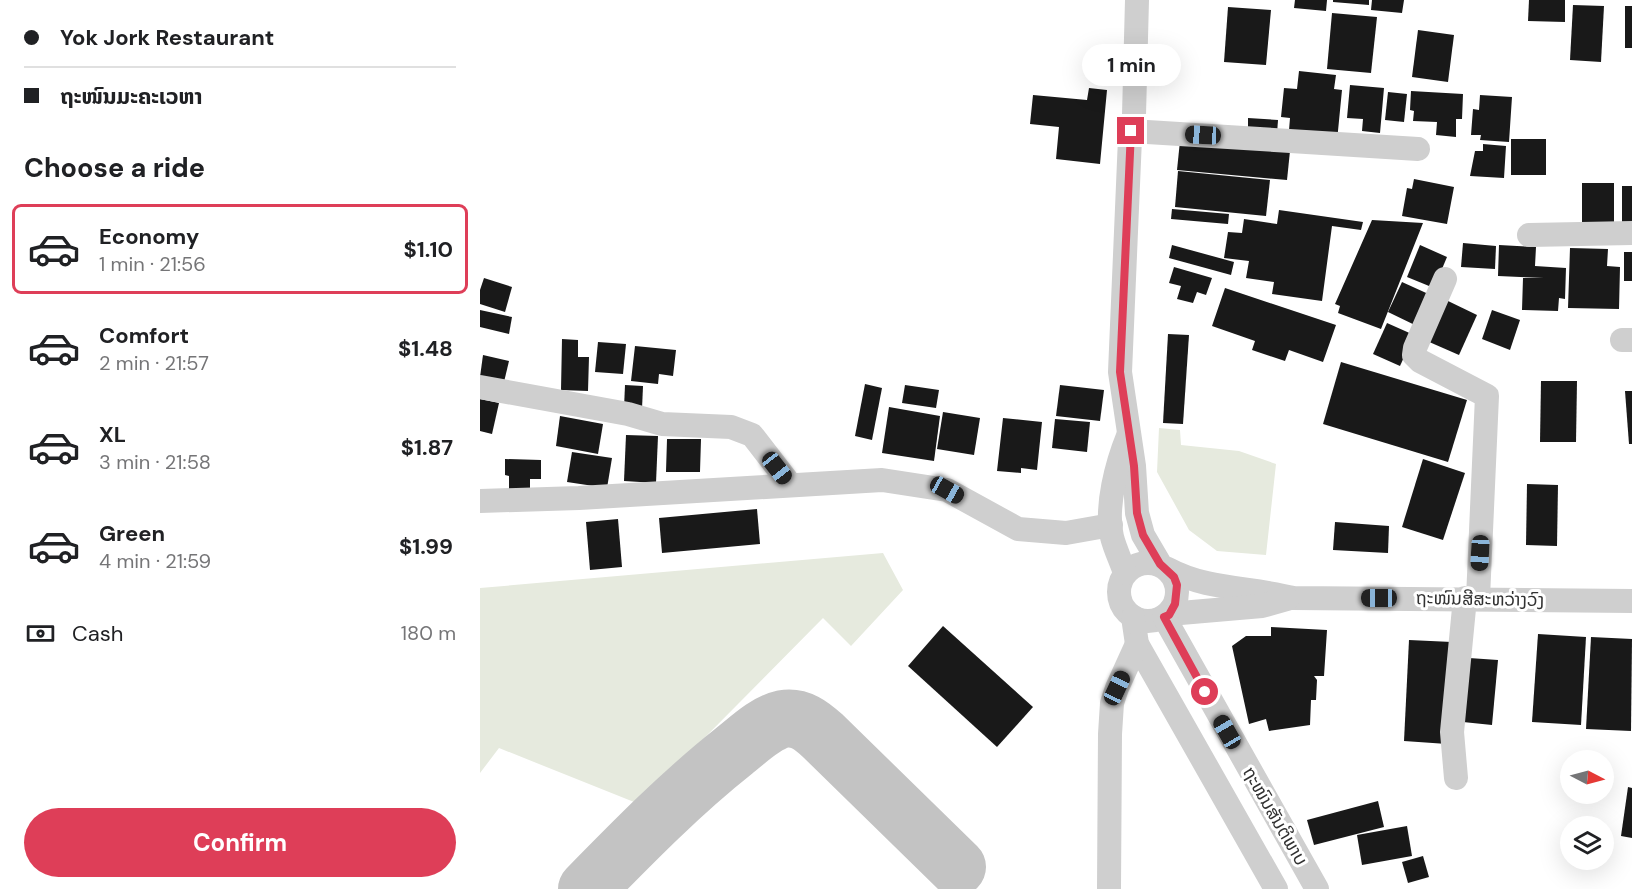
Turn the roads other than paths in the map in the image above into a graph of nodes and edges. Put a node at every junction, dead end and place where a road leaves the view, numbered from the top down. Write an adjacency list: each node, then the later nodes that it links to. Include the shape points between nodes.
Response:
1 (1137, 0): 2 (street)
2 (1132, 123): 3 (street); 4 (street); 9 (street, via 1120,372)
3 (1242, 124)
4 (1418, 149)
5 (1632, 233): 6 (street)
6 (1528, 235)
7 (1445, 279): 16 (street, via 1414,355 1487,396)
8 (480, 387): 10 (street, via 628,414 662,424 730,427 752,435)
9 (1128, 436): 12 (street, via 1117,462); 13 (street, via 1143,535)
10 (790, 484): 11 (street); 12 (street, via 882,480 947,490 1018,529 1066,533)
11 (480, 501)
12 (1111, 525): 14 (street)
13 (1164, 567): 14 (street, via 1141,563); 15 (street, via 1199,583 1262,590); 18 (street, via 1177,585 1178,595)
14 (1125, 573): 19 (street, via 1120,602)
15 (1293, 598): 16 (street, ຖະໜົນສີສະຫວ່າງວົງ); 18 (street, via 1262,606)
16 (1472, 598): 17 (street, ຖະໜົນສີສະຫວ່າງວົງ); 21 (street, via 1452,732)
17 (1632, 601)
18 (1166, 616): 19 (street, via 1142,621); 24 (street, ຖະໜົນສັນຕິພາບ)
19 (1133, 617): 20 (street, ຖະໜົນສັນຕິພາບ)
20 (1137, 644): 22 (street, via 1112,704); 23 (street, ຖະໜົນສັນຕິພາບ)
21 (1456, 778)
22 (1109, 889)
23 (1276, 889)
24 (1317, 889)

